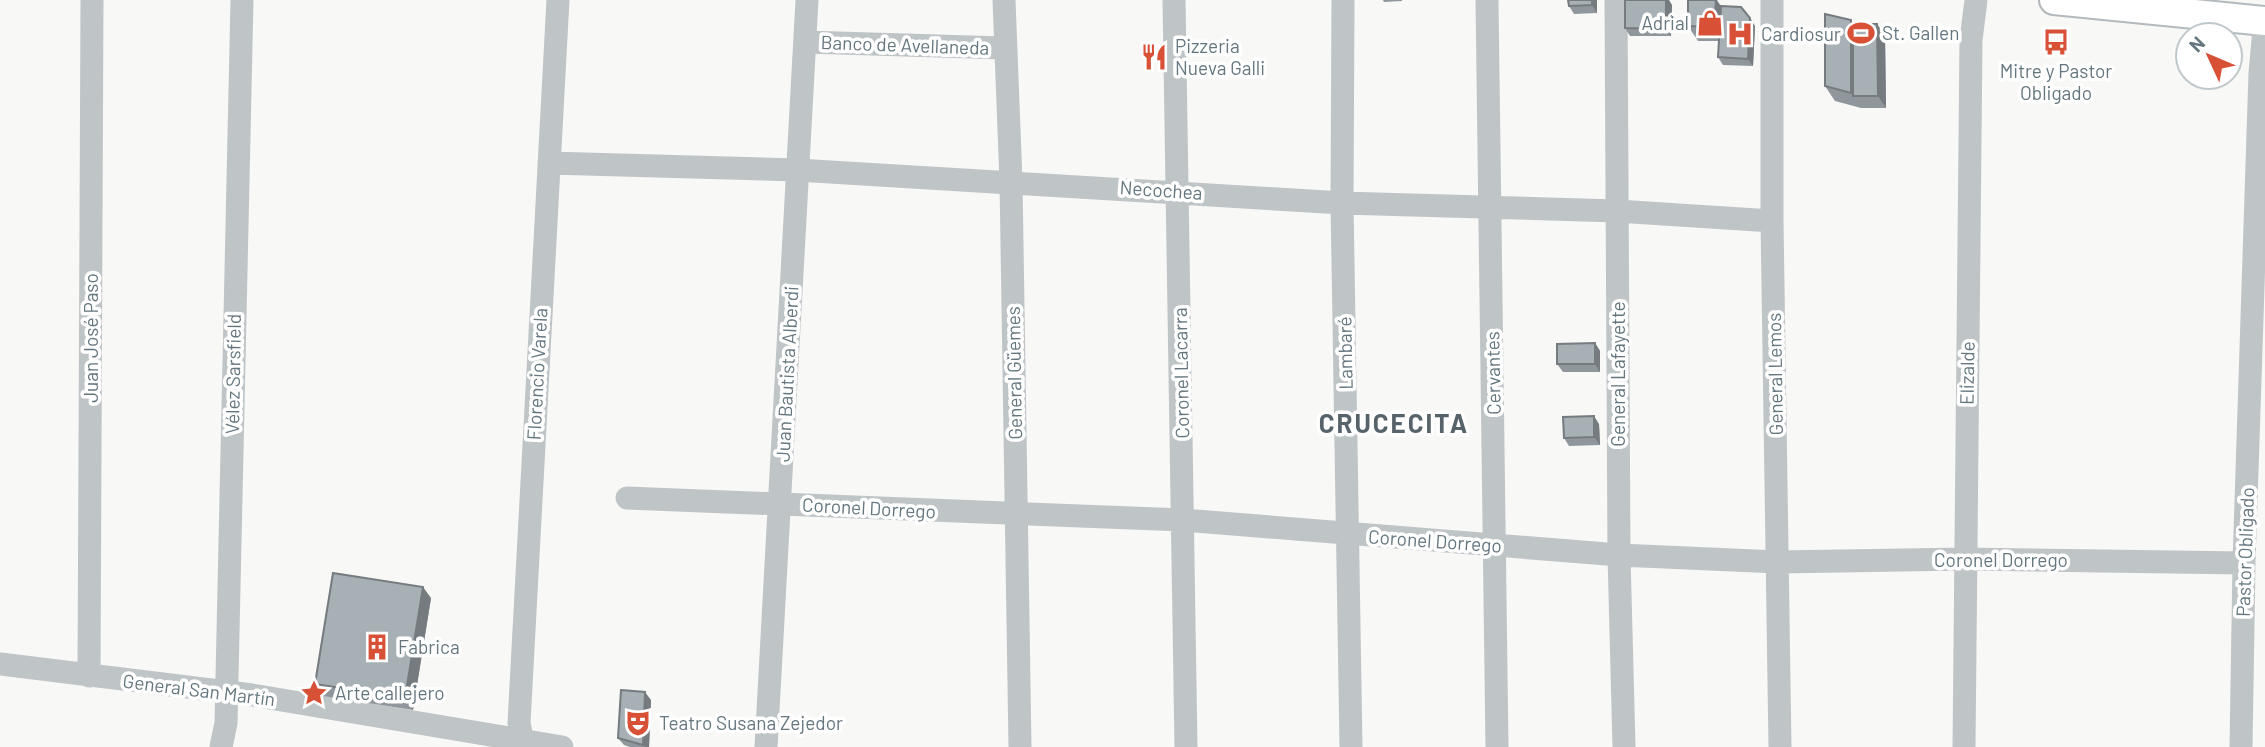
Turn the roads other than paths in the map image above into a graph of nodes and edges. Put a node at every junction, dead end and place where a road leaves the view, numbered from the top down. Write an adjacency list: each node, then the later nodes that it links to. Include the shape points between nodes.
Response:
1 (92, 0): 36 (street, Juan José Paso)
2 (242, 0): 37 (street, Vélez Sarsfield)
3 (558, 0): 16 (street, Florencio Varela)
4 (807, 0): 14 (street, Juan Bautista Alberdi)
5 (1004, 0): 15 (street, General Güemes)
6 (1174, 0): 19 (street, Coronel Lacarra)
7 (1343, 0): 20 (street, Lambaré)
8 (1487, 0): 21 (street, Cervantes)
9 (1616, 0): 22 (street, General Lafayette)
10 (1772, 0): 23 (street, General Lemos)
11 (1976, 0): 32 (street, Elizalde, via 1971,40)
12 (2054, 0): 13 (main road)
13 (2265, 20): 24 (street, Pastor Obligado, via 2260,73)
14 (805, 42): 15 (street, Banco de Avellaneda); 17 (street, Juan Bautista Alberdi)
15 (1004, 48): 18 (street, General Güemes)
16 (548, 163): 17 (street, Necochea); 38 (street, Florencio Varela, via 519,723)
17 (797, 170): 18 (street, Necochea); 26 (street, Juan Bautista Alberdi)
18 (1011, 181): 19 (street, Necochea); 27 (street, General Güemes)
19 (1179, 191): 20 (street, Necochea); 28 (street, Coronel Lacarra)
20 (1342, 203): 21 (street, Necochea); 29 (street, Lambaré)
21 (1491, 206): 22 (street, Necochea); 30 (street, Cervantes)
22 (1617, 211): 23 (street, Necochea); 31 (street, General Lafayette)
23 (1772, 221): 33 (street, General Lemos)
24 (2257, 438): 34 (street, Pastor Obligado)
25 (627, 498): 26 (street, Coronel Dorrego)
26 (780, 503): 27 (street, Coronel Dorrego); 41 (street, Juan Bautista Alberdi)
27 (1016, 515): 28 (street, Coronel Dorrego); 42 (street, General Güemes)
28 (1183, 520): 29 (street, Coronel Dorrego); 43 (street, Coronel Lacarra)
29 (1349, 534): 30 (street, Coronel Dorrego); 44 (street, Lambaré)
30 (1494, 545): 31 (street, Coronel Dorrego); 45 (street, Cervantes)
31 (1619, 555): 33 (street, Coronel Dorrego); 46 (street, General Lafayette)
32 (1965, 559): 33 (street, Coronel Dorrego); 34 (street, Coronel Dorrego); 48 (street, Elizalde)
33 (1778, 562): 47 (street, General Lemos)
34 (2244, 563): 49 (street, Pastor Obligado)
35 (0, 664): 36 (street, General San Martín)
36 (89, 676): 37 (street, General San Martín)
37 (226, 693): 38 (street, General San Martín); 39 (street, Vélez Sarsfield)
38 (523, 743): 40 (street, General San Martín)
39 (221, 747)
40 (562, 747)
41 (766, 747)
42 (1020, 747)
43 (1186, 747)
44 (1351, 747)
45 (1497, 747)
46 (1625, 747)
47 (1780, 747)
48 (1964, 747)
49 (2241, 747)

